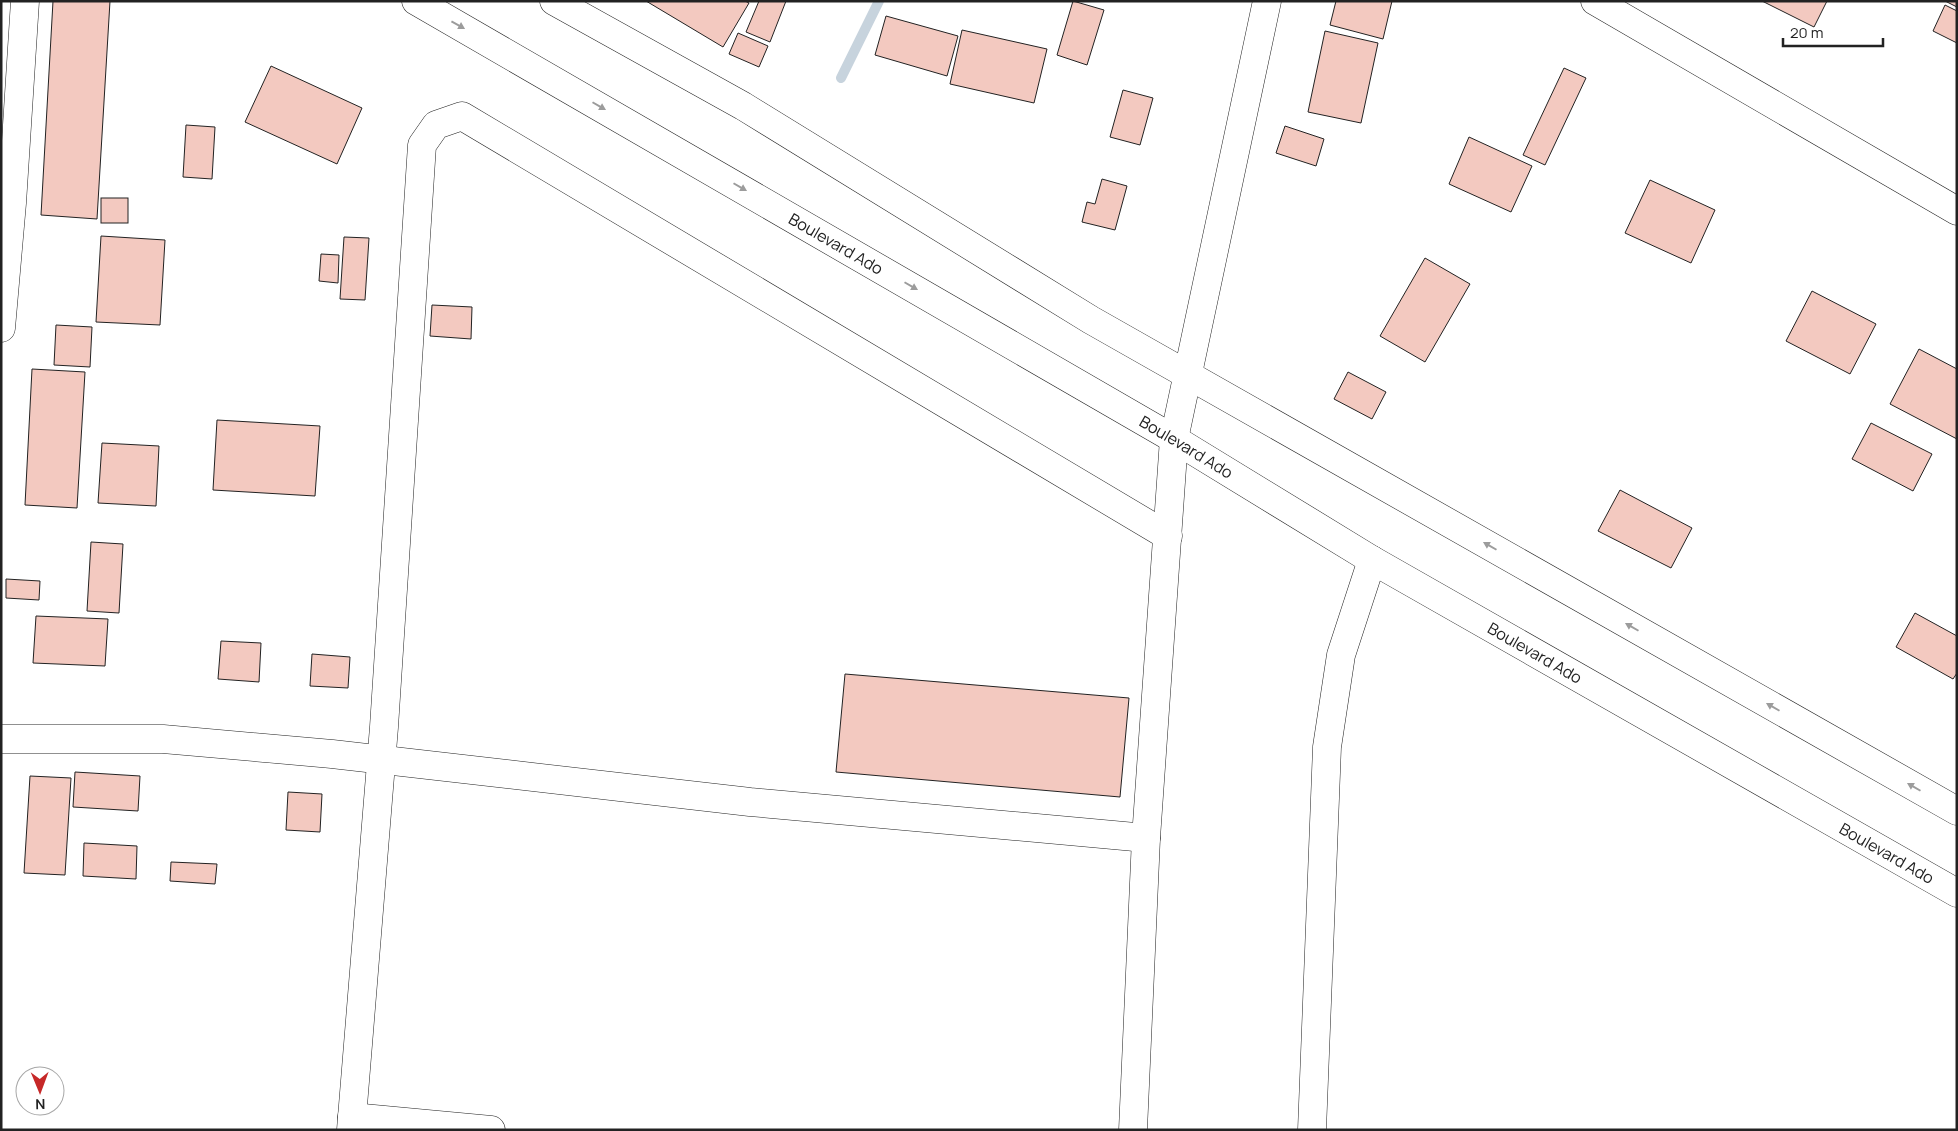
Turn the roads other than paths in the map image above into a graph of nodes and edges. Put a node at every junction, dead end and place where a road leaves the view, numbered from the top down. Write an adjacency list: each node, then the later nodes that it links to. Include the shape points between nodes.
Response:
1 (25, 1): 6 (street)
2 (416, 1): 10 (street, Boulevard Ado, one-way to 10)
3 (554, 1): 9 (street, via 743,106 1083,315)
4 (1267, 1): 9 (street)
5 (1595, 1): 7 (street)
6 (7, 202): 8 (street)
7 (1957, 211)
8 (1, 328)
9 (1188, 375): 10 (street); 15 (street, one-way to 9)
10 (1174, 439): 11 (street); 12 (street, Boulevard Ado)
11 (1168, 536): 14 (street, via 462,116 436,126 422,144); 16 (street)
12 (1372, 560): 17 (street, Boulevard Ado); 21 (street, via 1341,655 1327,747)
13 (1, 739): 14 (street, via 163,738)
14 (380, 761): 16 (street, via 760,803); 18 (street)
15 (1957, 811)
16 (1146, 838): 20 (street)
17 (1957, 893)
18 (351, 1123): 19 (street)
19 (491, 1130)
20 (1133, 1130)
21 (1312, 1130)

